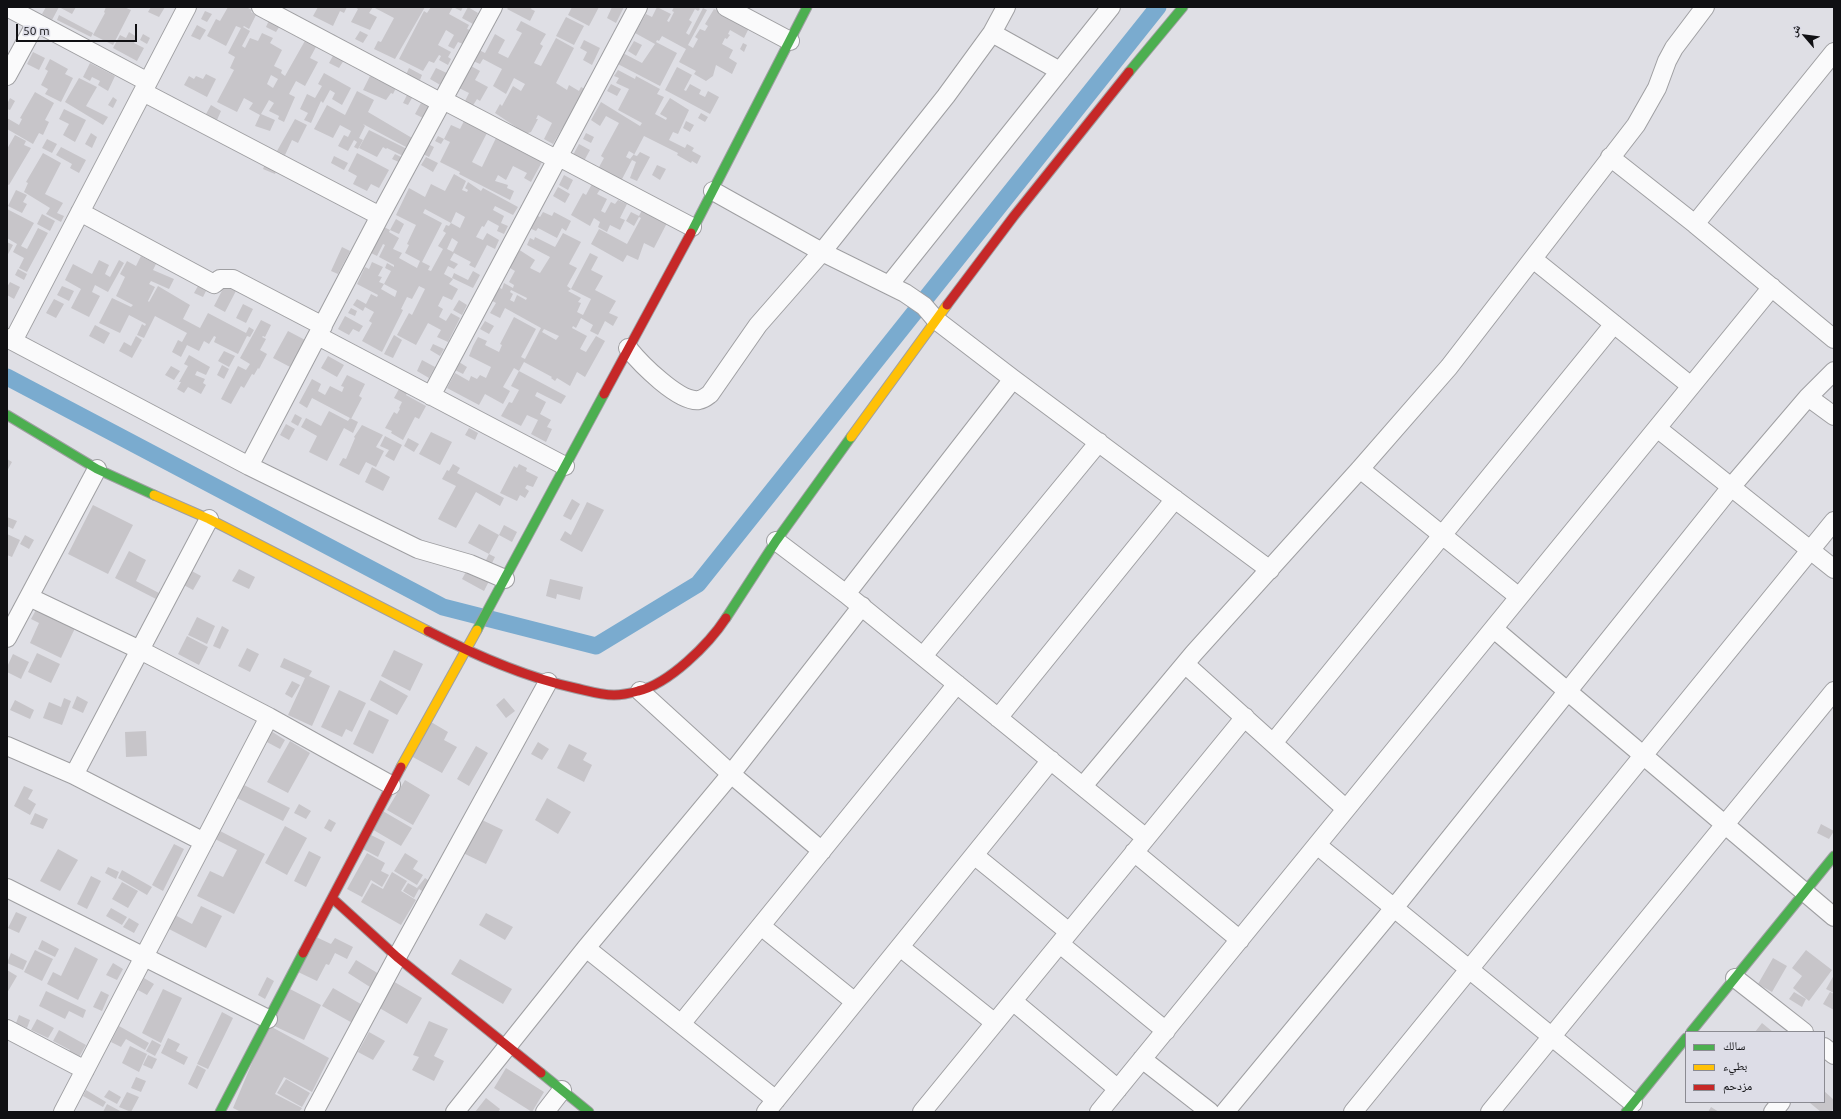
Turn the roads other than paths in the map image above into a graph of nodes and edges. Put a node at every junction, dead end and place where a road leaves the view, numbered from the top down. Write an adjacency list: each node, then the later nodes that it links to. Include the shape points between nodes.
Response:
1 (7, 7): 12 (street)
2 (187, 7): 18 (street)
3 (261, 7): 19 (street)
4 (493, 7): 19 (street)
5 (638, 7): 21 (street)
6 (726, 7): 14 (street)
7 (807, 7): 14 (street)
8 (1006, 7): 13 (street)
9 (1111, 7): 16 (street)
10 (1183, 7): 31 (street, via 1093,115)
11 (1705, 7): 20 (street, via 1674,48 1657,88 1636,125)
12 (36, 23): 17 (street); 18 (street)
13 (992, 33): 16 (street); 27 (street, via 946,96)
14 (790, 41): 22 (street)
15 (1834, 52): 25 (street)
16 (1060, 71): 29 (street)
17 (7, 76)
18 (146, 87): 23 (street); 24 (street)
19 (442, 101): 21 (street); 24 (street)
20 (1610, 157): 25 (street); 28 (street)
21 (559, 158): 26 (street); 40 (street)
22 (713, 190): 26 (street); 27 (street)
23 (80, 212): 33 (street, via 214,284 220,279 233,279); 35 (street)
24 (380, 216): 33 (street)
25 (1695, 224): 30 (street)
26 (692, 227): 36 (street)
27 (822, 252): 29 (street); 36 (street, via 758,325 705,398 692,400 673,390 646,368)
28 (1533, 259): 32 (street); 49 (street, via 1449,367)
29 (889, 285): 31 (street, via 924,306)
30 (1772, 286): 34 (street); 39 (street)
31 (936, 320): 38 (street); 55 (street)
32 (1614, 324): 39 (street); 54 (street)
33 (320, 331): 40 (street); 46 (street)
34 (1834, 338)
35 (10, 339): 46 (street)
36 (628, 348): 47 (street)
37 (1834, 371): 41 (street)
38 (1013, 379): 45 (street); 60 (street)
39 (1691, 386): 44 (street)
40 (431, 396): 47 (street)
41 (1808, 397): 43 (street); 50 (street)
42 (7, 415): 48 (street)
43 (1834, 416)
44 (1657, 428): 50 (street); 62 (street)
45 (1099, 442): 51 (street); 68 (street)
46 (249, 466): 59 (street, via 418,550 470,564)
47 (565, 466): 59 (street)
48 (97, 469): 52 (street); 61 (street)
49 (1360, 469): 54 (street); 58 (street)
50 (1732, 486): 56 (street); 73 (street)
51 (1175, 499): 58 (street); 77 (street)
52 (209, 519): 66 (street); 67 (street)
53 (1834, 521): 56 (street)
54 (1442, 534): 62 (street); 78 (street)
55 (776, 541): 60 (street); 72 (street, via 724,621 698,651 670,677)
56 (1811, 550): 57 (street); 80 (street)
57 (1834, 569)
58 (1270, 570): 69 (street)
59 (505, 579): 67 (street)
60 (846, 594): 63 (street)
61 (29, 597): 65 (street); 66 (street)
62 (1519, 597): 64 (street)
63 (862, 606): 68 (street); 82 (street)
64 (1494, 629): 73 (street); 86 (street)
65 (7, 638)
66 (140, 650): 75 (street); 83 (street)
67 (466, 651): 70 (street); 84 (street)
68 (923, 656): 71 (street)
69 (1185, 664): 76 (street); 85 (street)
70 (548, 682): 72 (street, via 616,695); 105 (street)
71 (957, 684): 77 (street); 91 (street)
72 (640, 691): 82 (street)
73 (1568, 691): 80 (street); 98 (street)
74 (1834, 691): 87 (street)
75 (269, 717): 84 (street); 89 (street)
76 (1245, 717): 78 (street); 88 (street)
77 (998, 718): 81 (street)
78 (1273, 743): 86 (street)
79 (7, 746): 83 (street)
80 (1644, 756): 87 (street); 107 (street)
81 (1051, 760): 85 (street); 93 (street)
82 (731, 774): 91 (street); 104 (street)
83 (74, 775): 89 (street)
84 (391, 785): 97 (street)
85 (1084, 786): 88 (street)
86 (1346, 809): 90 (street)
87 (1725, 824): 96 (street); 118 (street)
88 (1146, 838): 92 (street)
89 (204, 842): 106 (street)
90 (1317, 845): 98 (street); 102 (street)
91 (822, 851): 100 (street)
92 (1134, 852): 101 (street); 102 (street)
93 (974, 855): 101 (street); 103 (street)
94 (1834, 856): 96 (street)
95 (7, 888): 106 (street)
96 (1805, 892): 99 (street); 108 (street)
97 (332, 898): 105 (street); 111 (street)
98 (1394, 908): 107 (street); 137 (street)
99 (1834, 917)
100 (761, 926): 109 (street); 113 (street)
101 (1065, 938): 110 (street); 115 (street)
102 (1240, 940): 115 (street)
103 (900, 947): 109 (street); 112 (street)
104 (586, 948): 113 (street); 120 (street)
105 (397, 956): 120 (street); 130 (street)
106 (144, 957): 111 (street); 122 (street)
107 (1470, 969): 118 (street); 138 (street)
108 (1735, 978): 116 (street); 117 (street)
109 (855, 1002): 126 (street)
110 (1014, 1002): 112 (street); 123 (street)
111 (268, 1019): 129 (street)
112 (995, 1023): 134 (street)
113 (681, 1024): 126 (street)
114 (7, 1029): 122 (street)
115 (1166, 1031): 121 (street)
116 (1692, 1031)
117 (1803, 1031)
118 (1552, 1037): 127 (street); 139 (street)
119 (1685, 1039): 127 (street)
120 (506, 1045): 124 (street); 131 (street)
121 (1142, 1059): 123 (street); 136 (street)
122 (85, 1070): 128 (street)
123 (1118, 1089): 135 (street)
124 (562, 1090): 132 (street); 133 (street)
125 (1780, 1103): 140 (street)
126 (771, 1106)
127 (1629, 1107)
128 (64, 1112)
129 (220, 1112)
130 (314, 1112)
131 (455, 1112)
132 (545, 1112)
133 (589, 1112)
134 (922, 1112)
135 (1099, 1112)
136 (1210, 1112)
137 (1225, 1112)
138 (1353, 1112)
139 (1490, 1112)
140 (1773, 1112)

